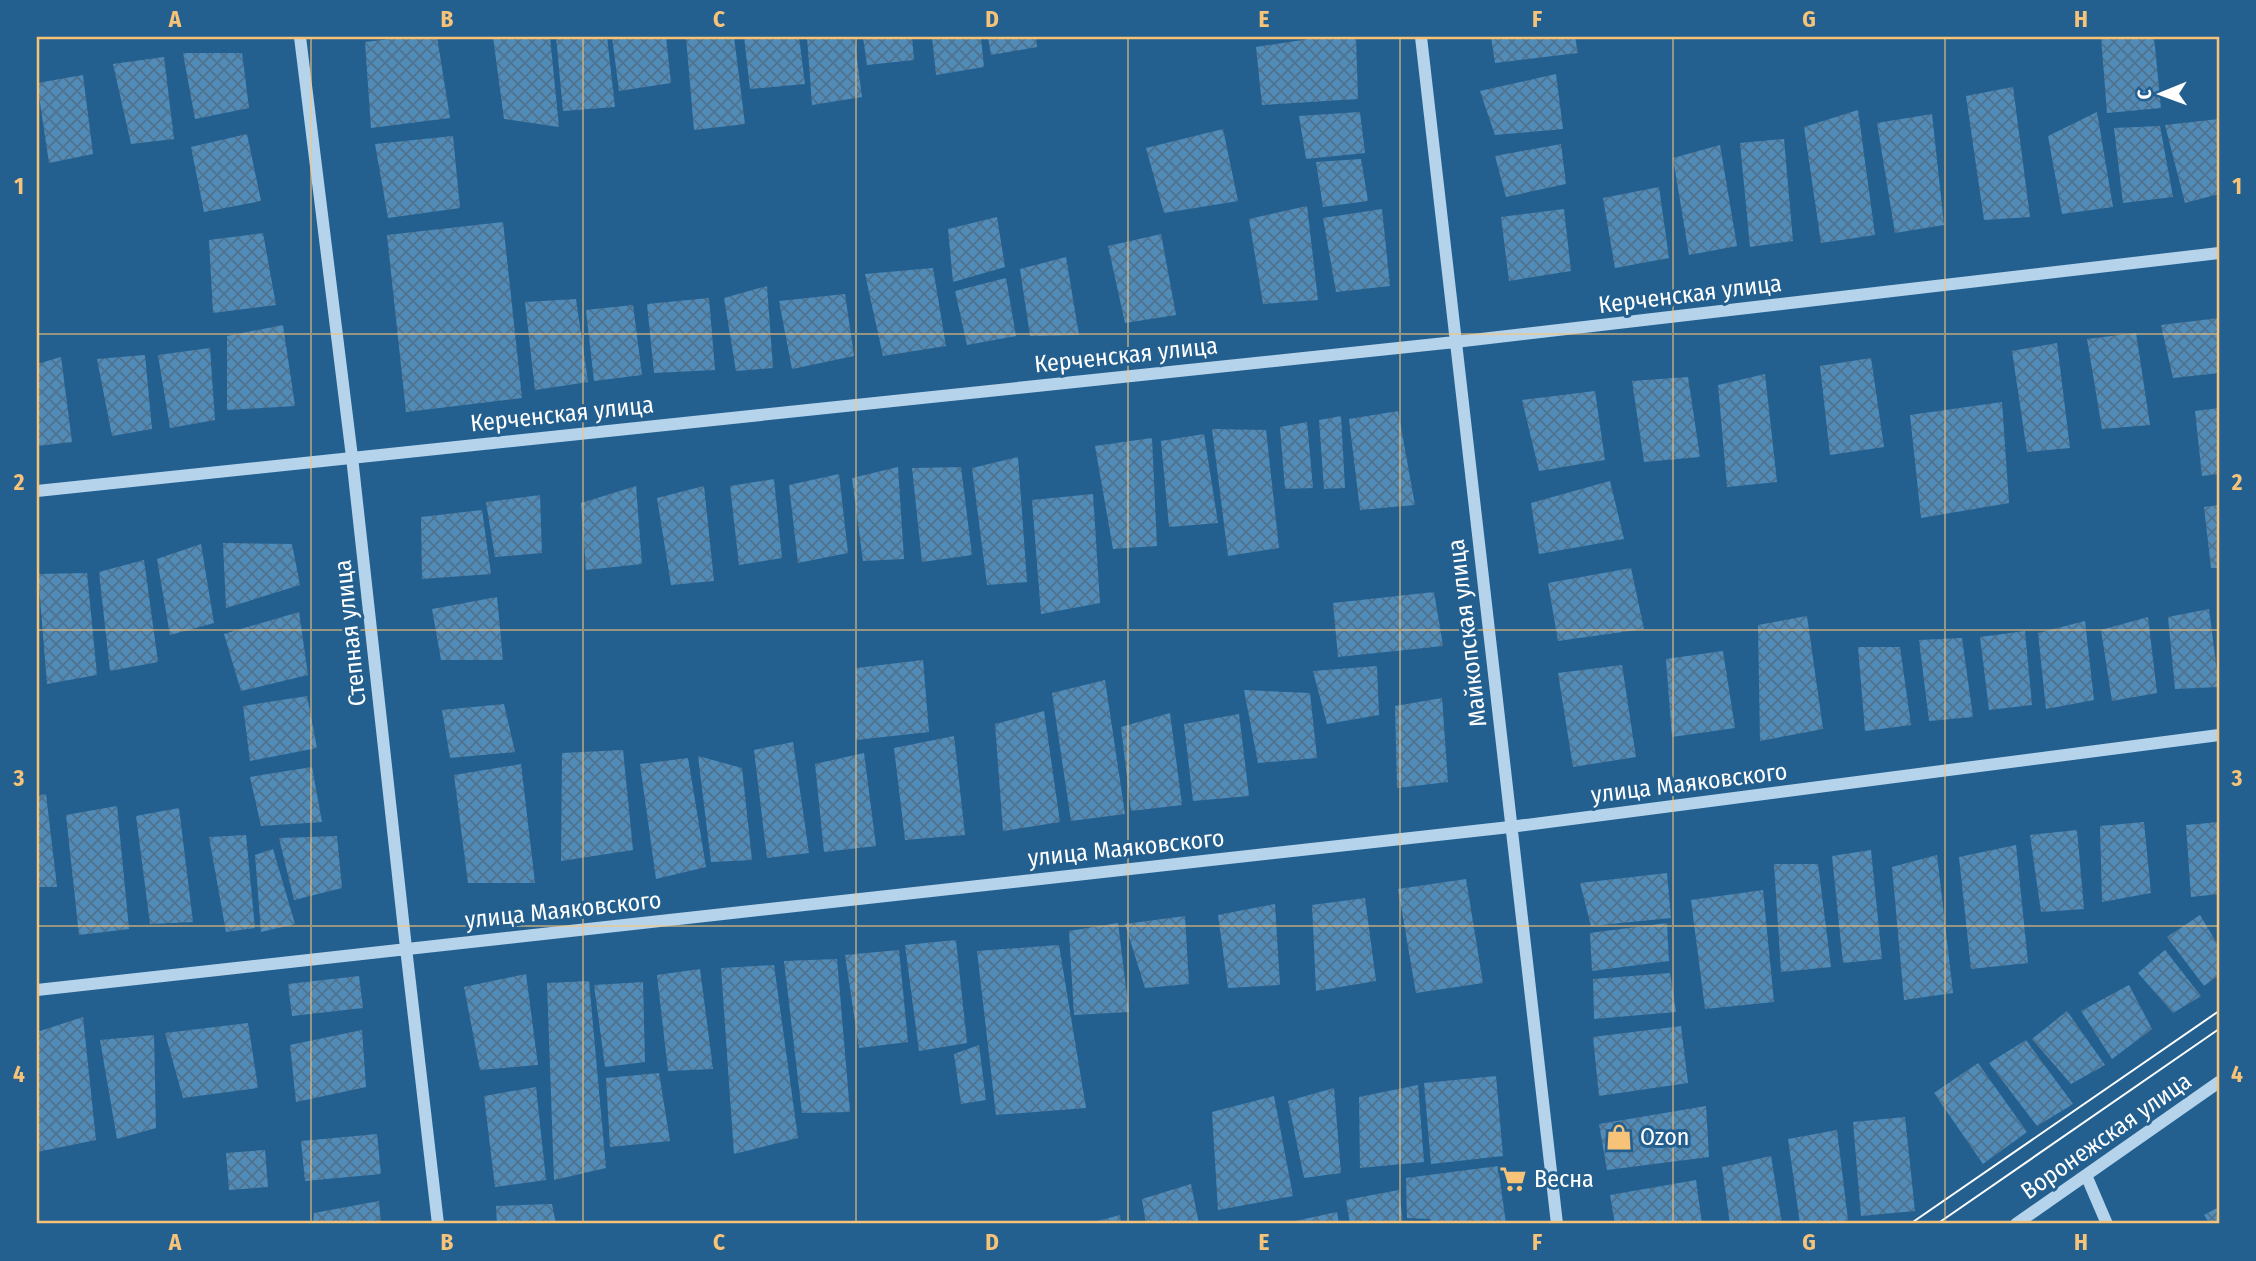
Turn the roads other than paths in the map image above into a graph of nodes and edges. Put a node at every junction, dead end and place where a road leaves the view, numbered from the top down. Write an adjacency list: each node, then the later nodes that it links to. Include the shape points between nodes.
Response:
1 (300, 37): 5 (street, Степная улица)
2 (1421, 37): 4 (street, Майкопская улица)
3 (2219, 253): 4 (street, Керченская улица)
4 (1455, 342): 5 (street, Керченская улица); 8 (street, Майкопская улица)
5 (352, 457): 6 (street, Керченская улица); 9 (street, Степная улица)
6 (37, 491)
7 (2219, 735): 8 (street, улица Маяковского)
8 (1510, 827): 9 (street, улица Маяковского); 14 (street, Майкопская улица)
9 (405, 948): 10 (street, улица Маяковского); 13 (street, Степная улица)
10 (37, 990)
11 (2219, 1082): 12 (street, Воронежская улица)
12 (2086, 1175): 15 (street, Воронежская улица); 16 (street)
13 (438, 1224)
14 (1558, 1224)
15 (2016, 1224)
16 (2106, 1224)

